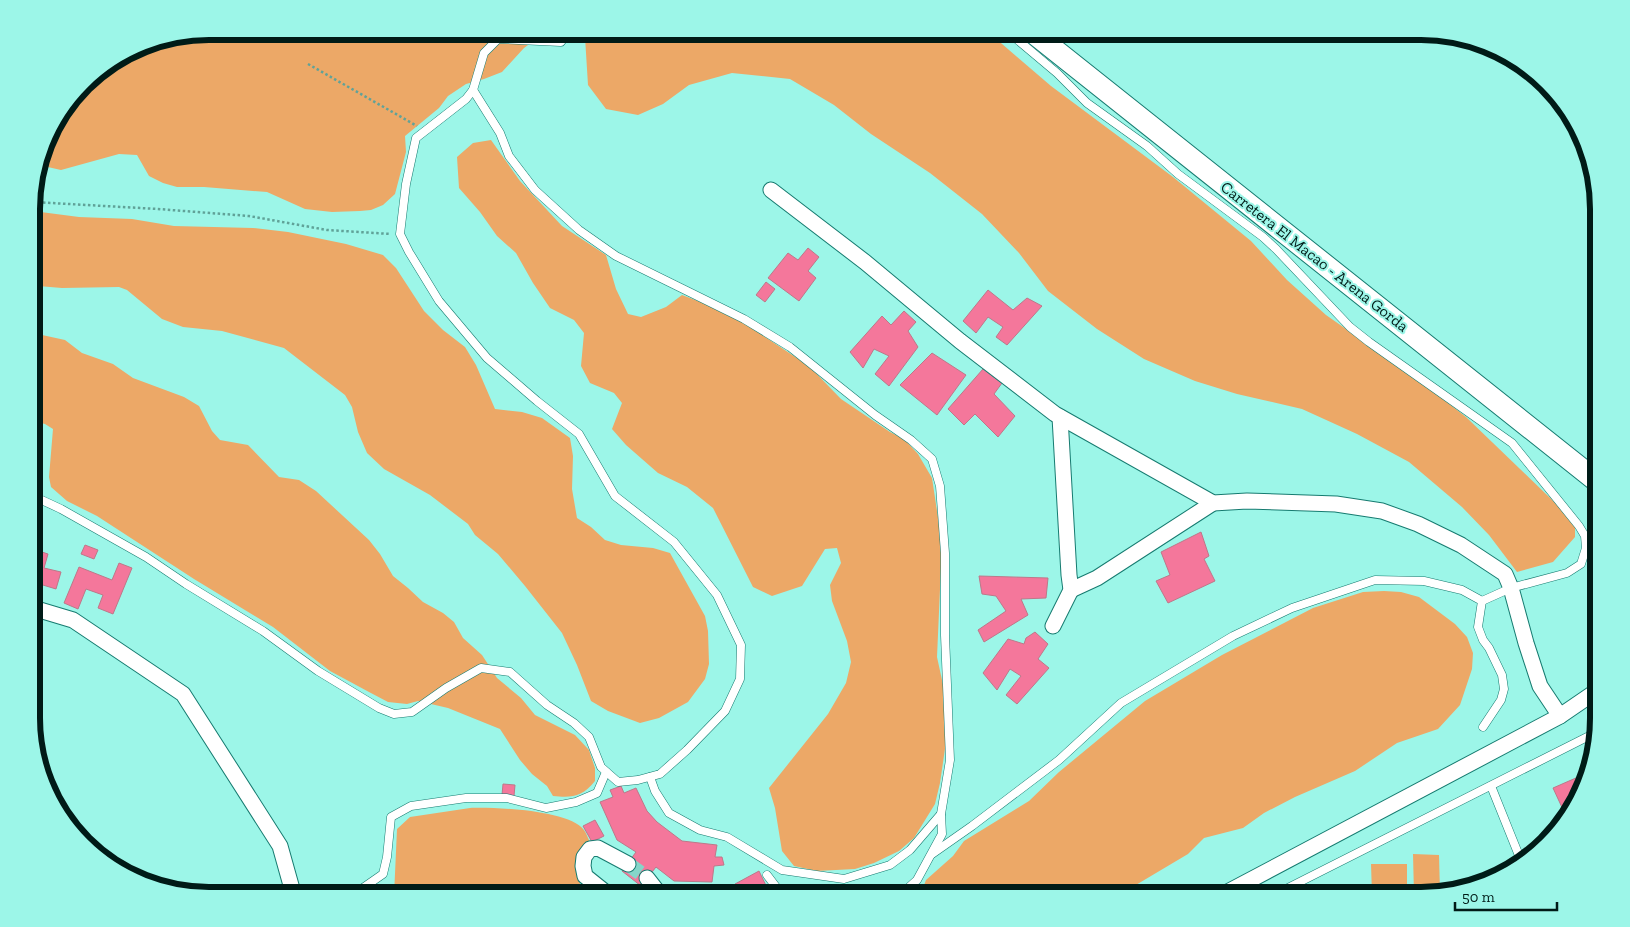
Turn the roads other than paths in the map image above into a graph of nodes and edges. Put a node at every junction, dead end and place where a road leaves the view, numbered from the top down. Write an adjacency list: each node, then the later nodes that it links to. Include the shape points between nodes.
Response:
1 (498, 40): 3 (lane)
2 (498, 40): 6 (lane, via 484,54)
3 (562, 40)
4 (1018, 40): 12 (lane, via 1087,103 1270,243 1368,342 1517,448 1579,526 1585,536 1586,548 1581,564 1567,573)
5 (1042, 40): 9 (street, Carretera El Macao - Arena Gorda)
6 (473, 90): 22 (lane, via 416,138 400,234 408,252 439,301 487,358 579,434 615,496 674,542 717,595 741,645 740,679 725,711 660,774); 24 (lane, via 500,133 509,156 535,190 579,230 616,256 744,320 790,347 932,459 940,486 945,553 950,760)
7 (770, 190): 8 (street)
8 (1060, 417): 11 (street); 13 (street)
9 (1590, 476)
10 (40, 499): 21 (lane, via 146,557 263,631 318,671 394,714 412,712 481,668 510,672 589,737)
11 (1213, 503): 12 (street, via 1336,504 1382,511 1461,545 1505,574); 13 (street, via 1097,578)
12 (1511, 588): 14 (lane); 18 (street, via 1540,686)
13 (1071, 590): 16 (street)
14 (1482, 601): 19 (lane, via 1478,627 1502,674 1504,689 1501,700); 25 (lane, via 1462,590 1424,581 1375,580 1292,608 1233,636 1121,703 1059,760)
15 (40, 610): 30 (street, via 73,620 183,694 280,846)
16 (1053, 626)
17 (1590, 695): 18 (street)
18 (1560, 716): 36 (street)
19 (1483, 727)
20 (1589, 736): 23 (lane)
21 (606, 772): 22 (lane, via 618,782); 31 (lane, via 597,793 576,802 546,808 507,798 466,798 411,806 391,817 382,874)
22 (650, 777): 24 (lane, via 669,813 700,830 727,837 782,870 844,879 890,865 910,850)
23 (1491, 786): 26 (lane); 37 (lane)
24 (941, 814): 25 (lane, via 942,834)
25 (930, 855): 35 (lane, via 918,880)
26 (1519, 855)
27 (628, 864): 32 (street, via 598,848 590,849 584,857 585,876)
28 (767, 875): 34 (lane)
29 (647, 878): 33 (street)
30 (291, 887)
31 (364, 887)
32 (599, 887)
33 (654, 887)
34 (776, 887)
35 (910, 887)
36 (1239, 887)
37 (1290, 887)

